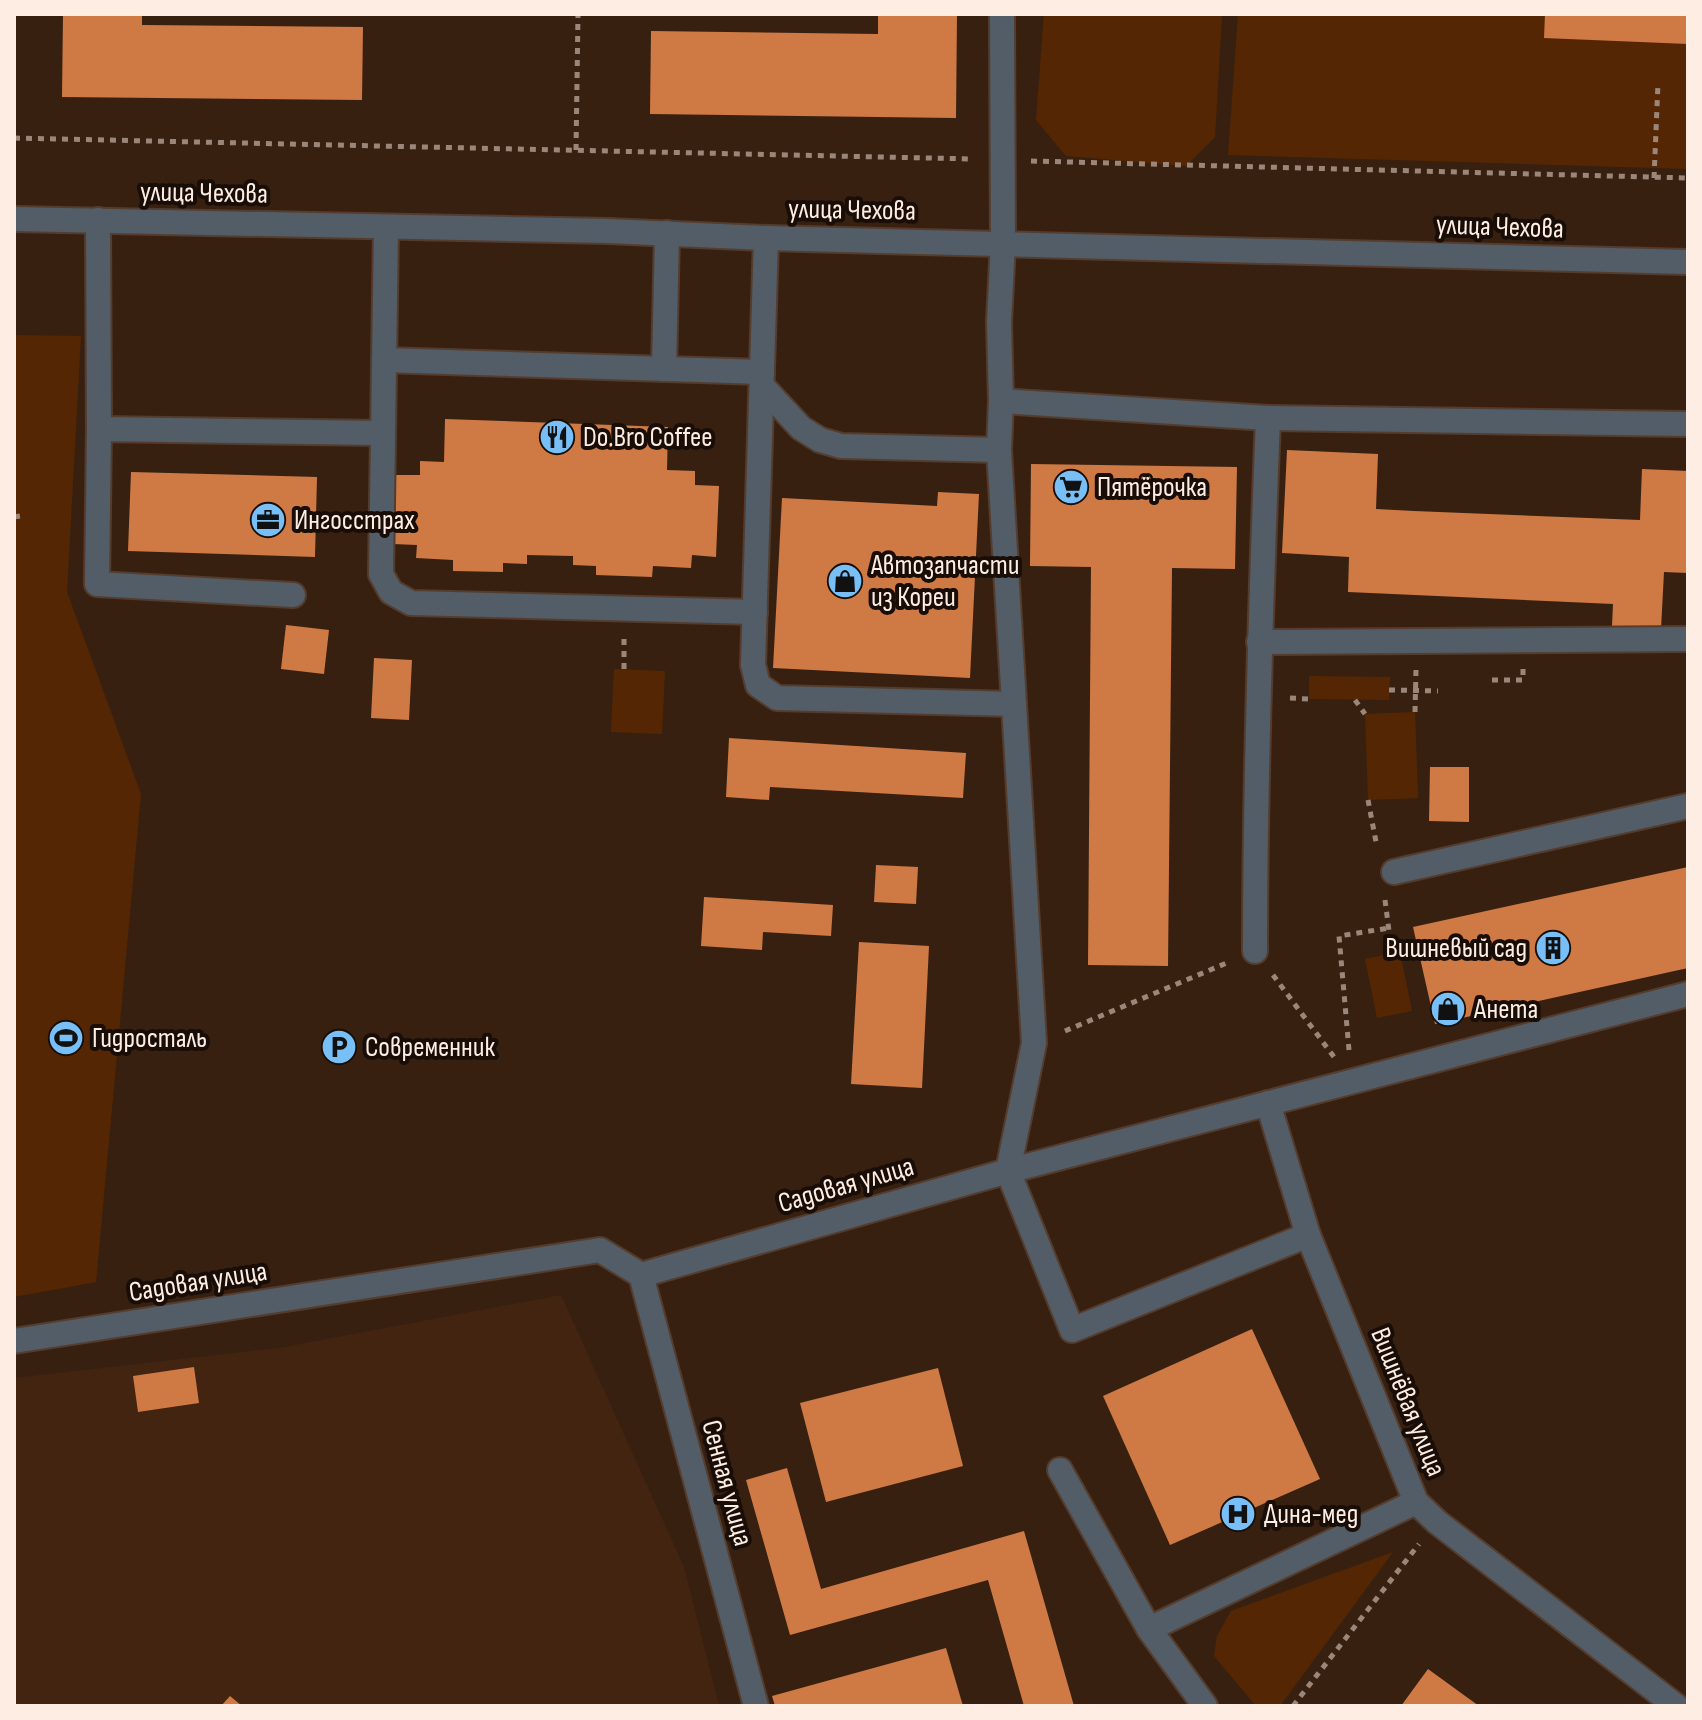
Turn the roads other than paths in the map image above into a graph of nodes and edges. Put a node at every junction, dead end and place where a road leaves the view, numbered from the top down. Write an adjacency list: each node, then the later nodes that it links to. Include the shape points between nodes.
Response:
1 (1002, 14): 7 (street)
2 (14, 219): 3 (street, улица Чехова)
3 (98, 220): 4 (street, улица Чехова); 15 (street)
4 (386, 227): 5 (street, улица Чехова); 9 (street)
5 (667, 233): 6 (street, улица Чехова); 10 (street)
6 (766, 238): 7 (street, улица Чехова); 11 (street)
7 (1003, 243): 8 (street, улица Чехова); 12 (street)
8 (1688, 262)
9 (384, 360): 10 (street); 16 (street)
10 (664, 369): 11 (street)
11 (762, 379): 17 (street, via 801,428 830,443); 19 (street)
12 (1001, 401): 13 (street); 17 (street)
13 (1268, 418): 14 (street); 21 (street)
14 (1688, 424)
15 (99, 429): 16 (street); 18 (street, via 97,584)
16 (383, 433): 19 (street, via 381,574 391,592 411,603)
17 (999, 450): 22 (street)
18 (293, 595)
19 (755, 612): 22 (street, via 755,675 758,685 777,698)
20 (1688, 639): 21 (street)
21 (1259, 642): 25 (street)
22 (1014, 704): 28 (street, via 1034,1043)
23 (1688, 806): 24 (street)
24 (1389, 880)
25 (1255, 951)
26 (1688, 994): 27 (street, Садовая улица)
27 (1268, 1103): 28 (street, Садовая улица); 29 (street, Вишнёвая улица)
28 (1008, 1171): 29 (street, via 1072,1330); 30 (street, Садовая улица)
29 (1308, 1235): 33 (street, Вишнёвая улица)
30 (641, 1275): 31 (street, Садовая улица, via 600,1250); 35 (street, Сенная улица)
31 (14, 1341)
32 (1060, 1470): 34 (street)
33 (1416, 1502): 34 (street); 37 (street, Вишнёвая улица)
34 (1149, 1629): 36 (street)
35 (756, 1706)
36 (1205, 1706)
37 (1676, 1706)

